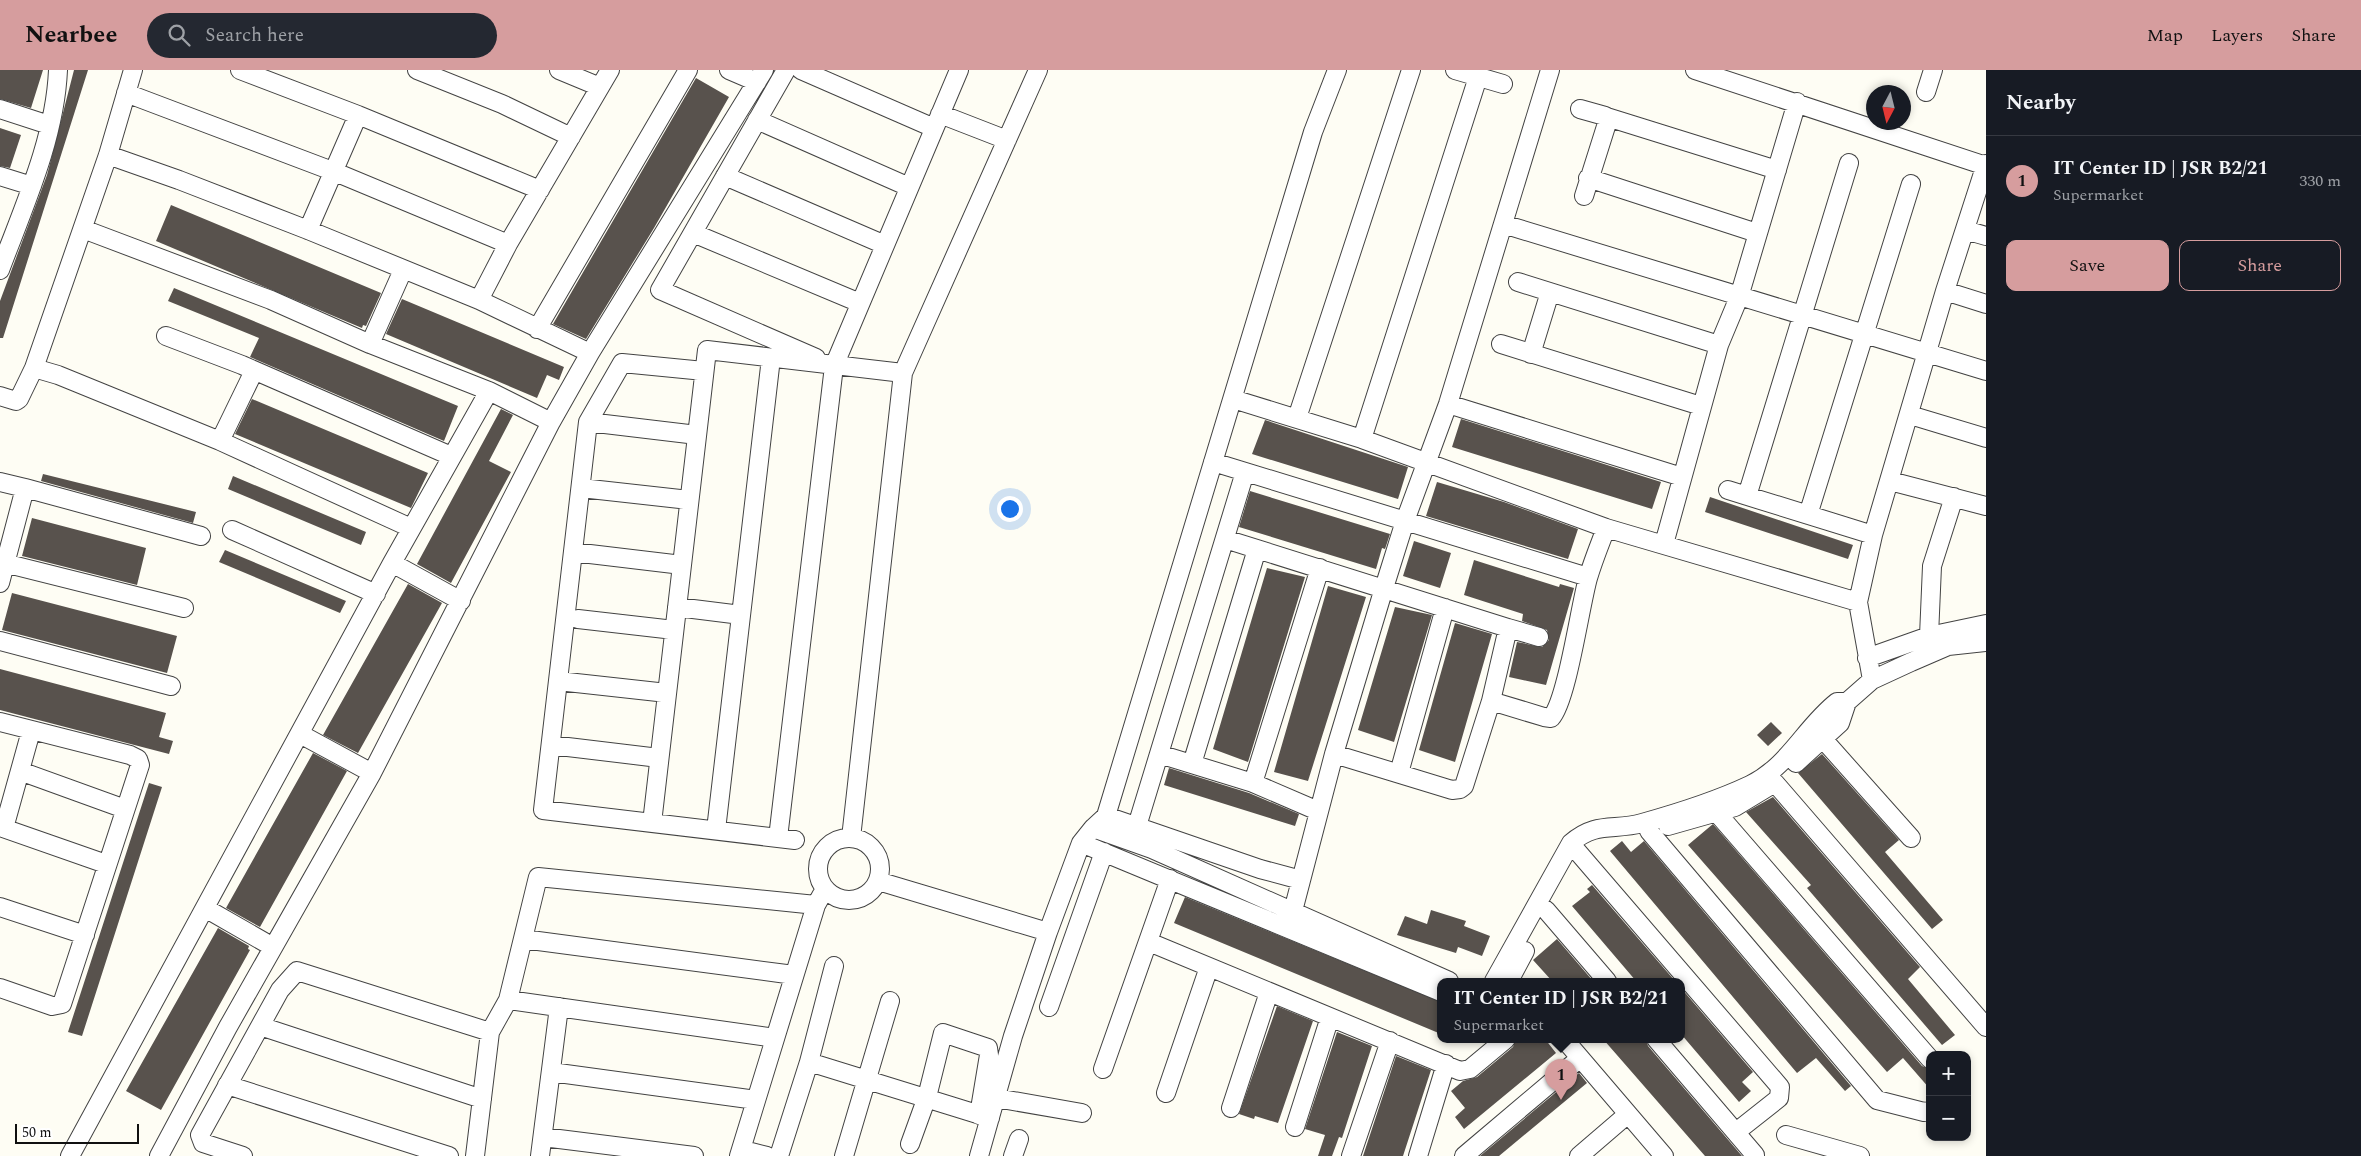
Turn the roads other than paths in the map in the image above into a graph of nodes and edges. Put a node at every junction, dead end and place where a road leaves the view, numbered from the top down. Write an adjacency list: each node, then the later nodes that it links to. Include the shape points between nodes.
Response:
1 (58, 70): 32 (street)
2 (133, 70): 24 (street)
3 (240, 70): 28 (street)
4 (417, 70): 33 (street, via 502,104)
5 (559, 70): 22 (street)
6 (610, 70): 22 (street)
7 (688, 70): 68 (street)
8 (730, 70): 19 (street)
9 (786, 70): 30 (street)
10 (801, 70): 31 (street)
11 (959, 70): 31 (street)
12 (1038, 70): 34 (street)
13 (1337, 70): 86 (street, via 1313,132)
14 (1411, 70): 90 (street)
15 (1455, 70): 20 (street)
16 (1550, 70): 48 (street)
17 (1695, 70): 25 (street)
18 (1933, 70): 23 (street)
19 (760, 76): 74 (street)
20 (1478, 77): 21 (street); 95 (street)
21 (1503, 84)
22 (600, 87): 33 (street)
23 (1926, 92)
24 (126, 93): 35 (street); 39 (street)
25 (1797, 102): 37 (street); 38 (street)
26 (1580, 109): 29 (street)
27 (0, 110): 32 (street)
28 (358, 115): 39 (street); 46 (street)
29 (1607, 117): 38 (street); 42 (street)
30 (757, 120): 41 (street); 45 (street)
31 (937, 121): 34 (street); 45 (street)
32 (49, 125): 44 (street)
33 (571, 137): 46 (street)
34 (1007, 140): 83 (street)
35 (108, 155): 49 (street); 50 (street)
36 (1849, 163): 67 (street)
37 (1986, 165): 51 (street)
38 (1777, 170): 53 (street)
39 (335, 172): 50 (street); 56 (street)
40 (0, 176): 44 (street)
41 (725, 176): 52 (street); 57 (street)
42 (1588, 178): 47 (street); 53 (street)
43 (1911, 184): 69 (street)
44 (32, 186): 55 (street)
45 (909, 187): 57 (street)
46 (540, 190): 56 (street)
47 (1584, 196)
48 (1503, 224): 63 (street); 87 (street)
49 (82, 229): 71 (street, via 271,300); 79 (street)
50 (308, 230): 59 (street)
51 (1965, 230): 54 (street); 61 (street)
52 (693, 233): 65 (street); 78 (street, via 660,290)
53 (1757, 233): 63 (street)
54 (1986, 236)
55 (5, 244): 58 (street)
56 (508, 244): 64 (street)
57 (885, 245): 65 (street)
58 (0, 270)
59 (403, 270): 64 (street); 71 (street)
60 (1518, 282): 62 (street)
61 (1945, 291): 66 (street); 76 (street)
62 (1550, 292): 73 (street); 75 (street)
63 (1739, 297): 67 (street); 73 (street)
64 (479, 300): 68 (street)
65 (860, 303): 78 (street)
66 (1986, 304)
67 (1803, 315): 69 (street); 107 (street)
68 (537, 329): 74 (street)
69 (1865, 334): 76 (street); 111 (street)
70 (166, 336): 80 (street)
71 (370, 344): 84 (street)
72 (1501, 344): 75 (street)
73 (1719, 345): 88 (street)
74 (590, 353): 91 (street)
75 (1531, 354): 88 (street)
76 (1927, 354): 82 (street); 89 (street)
77 (770, 358): 78 (street); 81 (street, via 707,350); 135 (street)
78 (834, 366): 83 (street); 172 (street, via 787,839)
79 (34, 368): 85 (street, via 19,400); 96 (street)
80 (254, 371): 96 (street); 97 (street)
81 (704, 371): 92 (street, via 622,363); 93 (street)
82 (1986, 371)
83 (903, 374): 174 (street)
84 (489, 392): 91 (street); 97 (street)
85 (0, 396)
86 (1233, 399): 90 (street); 98 (street)
87 (1448, 404): 99 (street); 101 (street)
88 (1701, 406): 101 (street)
89 (1910, 415): 94 (street); 102 (street)
90 (1297, 418): 95 (street)
91 (551, 422): 130 (street)
92 (588, 422): 93 (street); 105 (street)
93 (697, 435): 109 (street)
94 (1986, 438)
95 (1362, 439): 99 (street)
96 (220, 441): 113 (street)
97 (451, 456): 113 (street)
98 (1213, 462): 100 (street); 168 (street)
99 (1426, 464): 112 (street); 114 (street, via 1549,505)
100 (1245, 472): 112 (street); 118 (street)
101 (1682, 477): 119 (street)
102 (1890, 481): 108 (street); 116 (street)
103 (0, 482): 104 (street)
104 (25, 488): 117 (street); 122 (street)
105 (581, 488): 109 (street); 121 (street)
106 (1728, 490): 107 (street)
107 (1747, 496): 111 (street)
108 (1954, 497): 110 (street); 140 (street, via 1932,566)
109 (689, 500): 124 (street)
110 (1986, 506)
111 (1808, 515): 116 (street)
112 (1405, 521): 126 (street); 128 (street)
113 (411, 528): 123 (street)
114 (1606, 528): 119 (street); 126 (street)
115 (232, 530): 129 (street)
116 (1873, 535): 131 (street)
117 (201, 536)
118 (1224, 539): 120 (street); 156 (street)
119 (1664, 544): 131 (street)
120 (1256, 549): 125 (street); 159 (street)
121 (573, 552): 124 (street); 146 (street)
122 (2, 562): 127 (street); 133 (street)
123 (392, 563): 129 (street); 130 (street)
124 (682, 565): 132 (street)
125 (1320, 568): 128 (street); 163 (street)
126 (1588, 577): 149 (street, via 1556,713 1551,718 1544,717)
127 (0, 583)
128 (1384, 588): 134 (street); 157 (street)
129 (376, 594): 153 (street)
130 (461, 601): 161 (street)
131 (1858, 602): 144 (street)
132 (677, 607): 135 (street); 139 (street)
133 (184, 608)
134 (1444, 608): 138 (street); 162 (street)
135 (741, 615): 172 (street)
136 (578, 619): 139 (street)
137 (1986, 624): 140 (street)
138 (1508, 628): 141 (street); 149 (street)
139 (674, 630): 148 (street)
140 (1929, 636): 144 (street)
141 (1539, 637)
142 (0, 641): 147 (street)
143 (1986, 642): 145 (street, via 1948,646)
144 (1867, 658): 145 (street)
145 (1872, 680): 150 (street)
146 (558, 681): 148 (street); 155 (street)
147 (171, 686)
148 (667, 693): 158 (street)
149 (1491, 700): 162 (street, via 1464,786 1452,790)
150 (1847, 702): 154 (street, via 1840,723); 198 (street, via 1837,702 1825,711 1774,771 1751,784 1640,824 1583,833 1571,843)
151 (0, 722): 152 (street)
152 (31, 731): 160 (street); 165 (street, via 138,759 140,766)
153 (300, 734): 161 (street); 186 (street)
154 (1822, 738): 164 (street); 175 (street)
155 (551, 745): 158 (street); 169 (street, via 543,810)
156 (1160, 754): 159 (street); 170 (street)
157 (1334, 754): 162 (street); 166 (street)
158 (659, 758): 169 (street)
159 (1192, 764): 163 (street)
160 (20, 771): 165 (street); 171 (street)
161 (372, 773): 193 (street)
162 (1399, 773)
163 (1253, 783): 166 (street)
164 (1775, 783): 167 (street, via 1735,807); 210 (street)
165 (125, 809): 179 (street)
166 (1318, 811): 181 (street)
167 (1717, 813): 173 (street); 217 (street)
168 (1099, 822): 170 (street); 176 (street); 188 (street)
169 (652, 823): 172 (street)
170 (1137, 826): 181 (street)
171 (2, 828): 179 (street)
172 (716, 830)
173 (1649, 831): 177 (street, via 1589,841); 231 (street, via 1878,1101)
174 (851, 838): 182 (street, via 873,849 880,865); 183 (street, via 833,842 821,855 818,873)
175 (1911, 838)
176 (1081, 843): 178 (street); 189 (street)
177 (1577, 851): 187 (street); 236 (street, via 1780,1087 1779,1098)
178 (1104, 852): 180 (street); 207 (street)
179 (106, 864): 190 (street)
180 (1170, 879): 192 (street); 202 (street)
181 (1301, 880): 188 (street)
182 (878, 881): 183 (street, via 866,895 849,900 832,895); 189 (street)
183 (825, 889): 184 (street)
184 (816, 906): 191 (street, via 538,877); 196 (street)
185 (0, 907): 190 (street)
186 (205, 908): 193 (street); 243 (street)
187 (1546, 910): 199 (street); 200 (street)
188 (1293, 911): 197 (street)
189 (1048, 932): 227 (street)
190 (85, 934): 201 (street, via 60,1006)
191 (522, 939): 196 (street); 204 (street)
192 (1149, 942): 195 (street); 221 (street)
193 (273, 946): 244 (street)
194 (834, 966): 219 (street)
195 (1209, 967): 203 (street); 225 (street)
196 (794, 975): 212 (street)
197 (1442, 978)
198 (1496, 978)
199 (1513, 978)
200 (1604, 978)
201 (0, 988)
202 (1437, 990)
203 (1269, 992): 208 (street); 230 (street)
204 (508, 1000): 206 (street); 211 (street)
205 (890, 1001): 223 (street)
206 (559, 1007): 212 (street); 222 (street)
207 (1049, 1007)
208 (1330, 1017): 213 (street); 235 (street)
209 (260, 1026): 211 (street, via 280,990 297,971); 224 (street); 228 (street)
210 (1986, 1027)
211 (490, 1032): 228 (street)
212 (775, 1038): 229 (street)
213 (1390, 1041): 220 (street); 254 (street)
214 (1501, 1043): 220 (street, via 1468,1070 1460,1071)
215 (1567, 1043): 218 (street)
216 (1659, 1043): 236 (street)
217 (1926, 1053)
218 (1580, 1058): 233 (street); 256 (street)
219 (809, 1062): 223 (street); 250 (street)
220 (1446, 1064): 255 (street)
221 (1103, 1069)
222 (551, 1072): 229 (street); 238 (street)
223 (866, 1080): 226 (street); 251 (street)
224 (227, 1085): 245 (street, via 200,1135 203,1143); 246 (street)
225 (1166, 1093)
226 (927, 1097): 234 (street); 234 (street, via 944,1027 988,1048); 240 (street)
227 (996, 1098): 232 (street); 234 (street)
228 (482, 1099): 247 (street)
229 (756, 1100): 241 (street)
230 (1231, 1108)
231 (1926, 1112)
232 (1082, 1113)
233 (1628, 1114): 257 (street); 258 (street)
234 (985, 1117): 252 (street)
235 (1295, 1127)
236 (1736, 1132): 242 (street)
237 (1786, 1134): 259 (street)
238 (543, 1136): 248 (street); 249 (street)
239 (1018, 1139): 253 (street)
240 (910, 1144)
241 (752, 1154)
242 (1755, 1155)
243 (70, 1156)
244 (159, 1156)
245 (243, 1156)
246 (449, 1156)
247 (475, 1156)
248 (540, 1156)
249 (694, 1156)
250 (779, 1156)
251 (844, 1156)
252 (978, 1156)
253 (1013, 1156)
254 (1351, 1156)
255 (1418, 1156)
256 (1464, 1156)
257 (1579, 1156)
258 (1664, 1156)
259 (1860, 1156)

